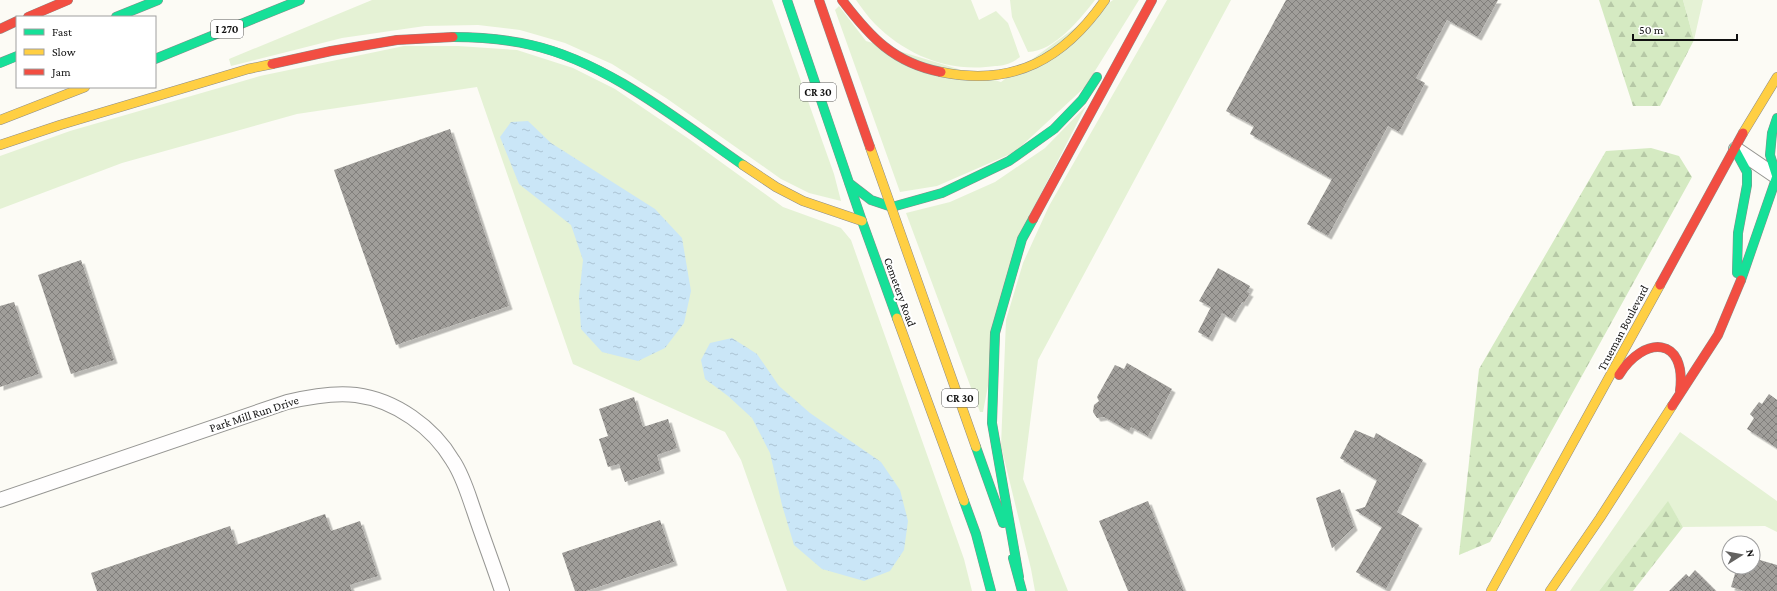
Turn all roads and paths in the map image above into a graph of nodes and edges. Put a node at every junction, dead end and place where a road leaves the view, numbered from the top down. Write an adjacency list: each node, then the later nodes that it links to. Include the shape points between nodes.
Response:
1 (68, 0): 10 (main road)
2 (158, 0): 11 (main road)
3 (300, 0): 16 (main road, I 270)
4 (787, 0): 26 (main road, Cemetery Road / CR 30)
5 (819, 0): 27 (main road, Cemetery Road / CR 30)
6 (842, 0): 7 (main road, via 854,17 894,55 918,67 975,78 1005,75 1049,58 1083,31)
7 (1105, 0)
8 (1144, 0): 14 (main road)
9 (1152, 0): 33 (main road, via 1022,239 995,333 992,423)
10 (30, 16)
11 (118, 16)
12 (16, 22): 13 (main road)
13 (0, 29)
14 (1112, 53)
15 (16, 56): 17 (main road)
16 (156, 58)
17 (0, 63)
18 (1104, 67): 27 (main road, via 1082,100 1054,129 1009,161 942,193)
19 (1777, 77): 24 (main road, Trueman Boulevard)
20 (82, 88): 22 (main road)
21 (1777, 118): 25 (main road, via 1772,133 1770,155)
22 (0, 120)
23 (0, 145): 28 (main road, via 248,69 331,51 397,40 454,37 497,39 532,45 582,62 622,82 776,187 803,201)
24 (1734, 148): 25 (street); 29 (main road, via 1747,172 1738,233); 31 (main road, Trueman Boulevard)
25 (1777, 176): 29 (main road)
26 (849, 184): 27 (main road, via 871,200); 28 (main road, Cemetery Road / CR 30)
27 (892, 206): 33 (main road, Cemetery Road / CR 30, via 1004,526)
28 (862, 221): 35 (main road, Cemetery Road / CR 30, via 976,534)
29 (1736, 293): 30 (main road, via 1718,335)
30 (1680, 391): 31 (main road, via 1681,368 1678,359 1661,346 1650,348 1630,361); 38 (main road, via 1600,518)
31 (1594, 407): 37 (main road, Trueman Boulevard)
32 (0, 500): 34 (street, Park Mill Run Drive, via 287,402 301,398 357,395 389,405 419,422 454,461)
33 (1019, 577): 36 (main road, Cemetery Road / CR 30)
34 (502, 591)
35 (991, 591)
36 (1022, 591)
37 (1491, 591)
38 (1550, 591)

